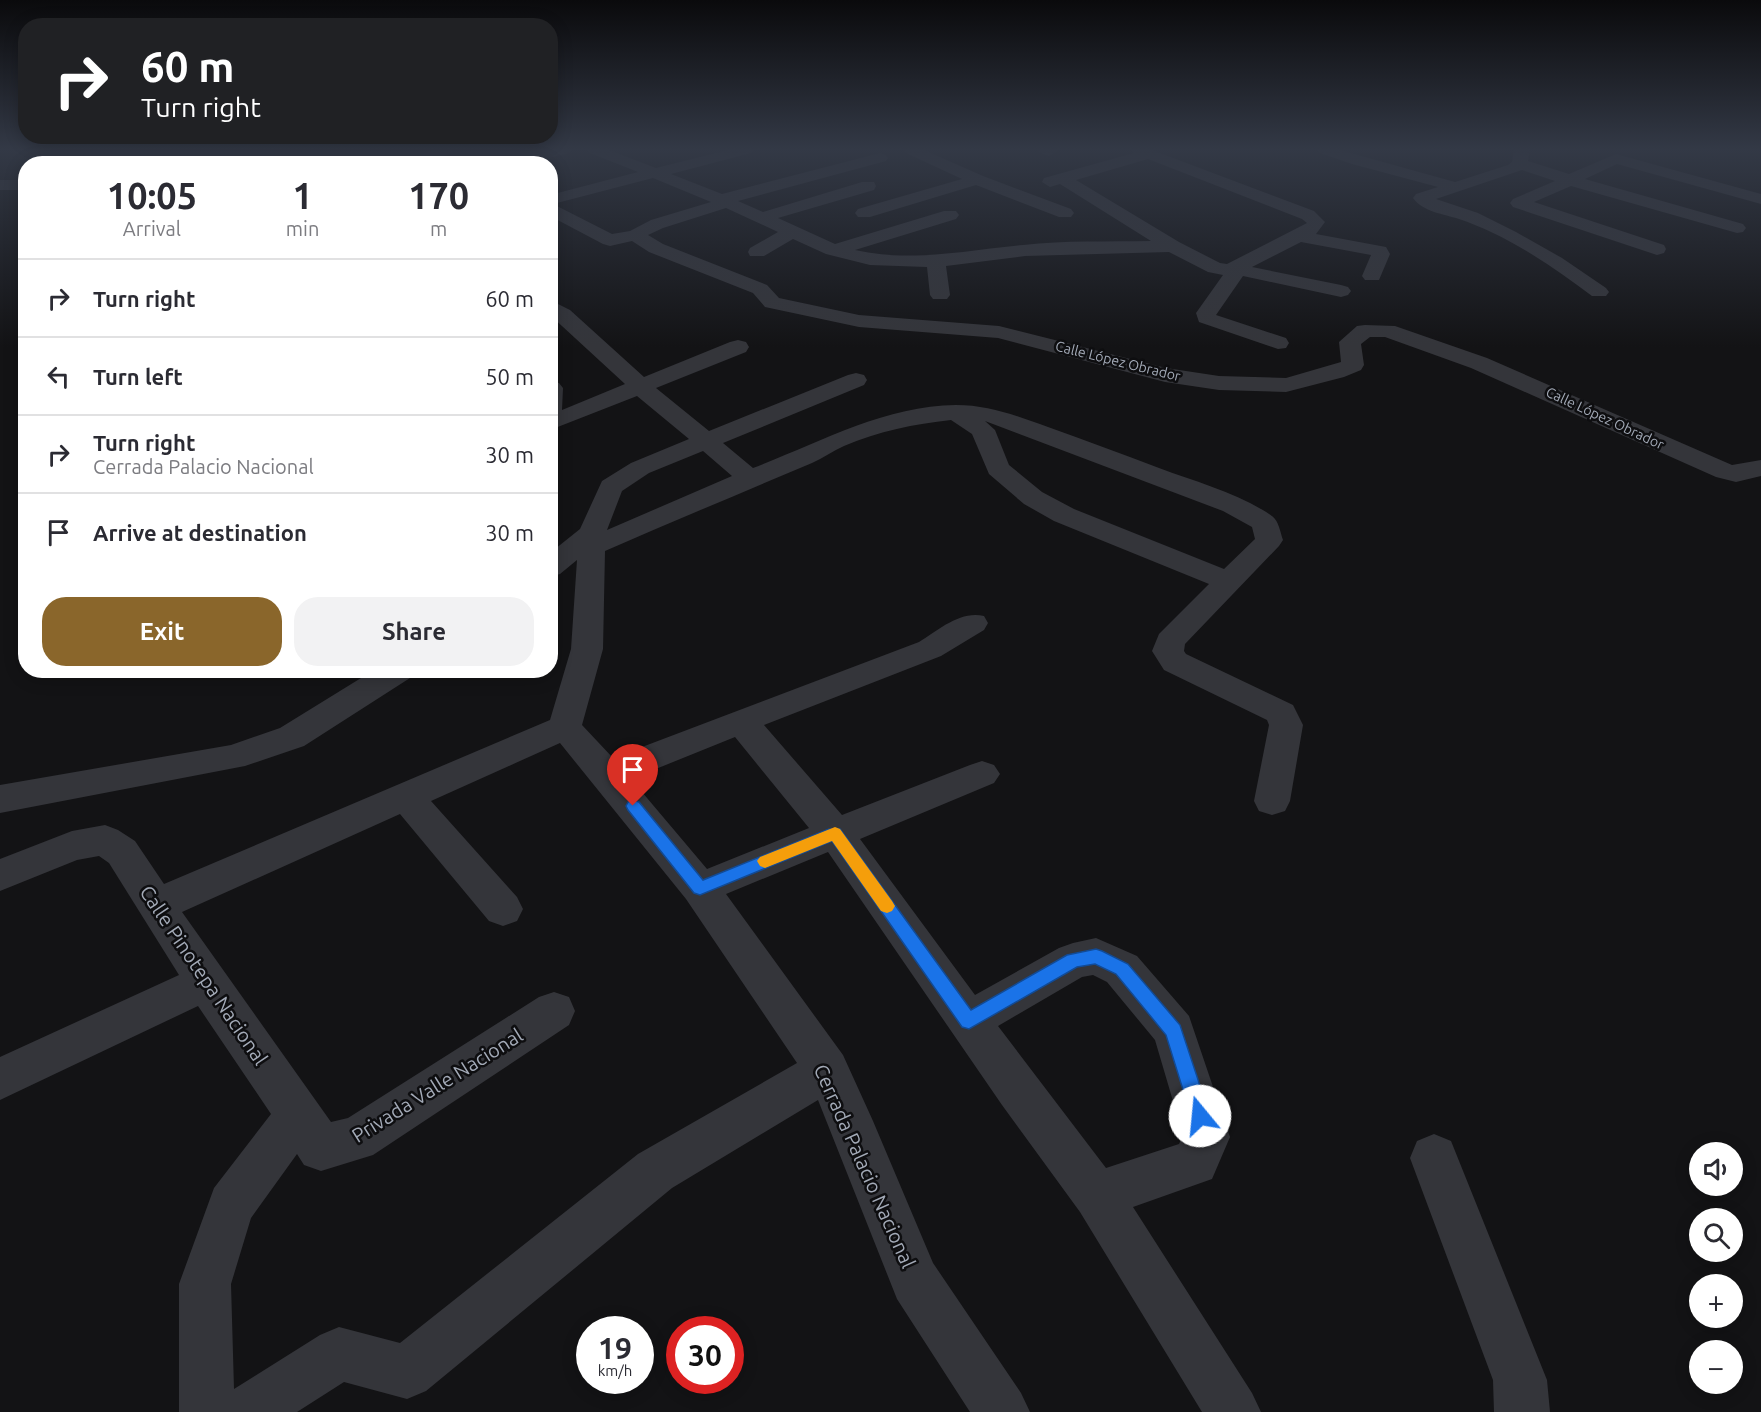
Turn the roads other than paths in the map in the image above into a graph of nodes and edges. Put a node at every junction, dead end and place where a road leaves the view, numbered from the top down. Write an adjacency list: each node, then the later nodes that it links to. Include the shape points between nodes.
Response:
1 (563, 216): 16 (street, via 610,240)
2 (682, 216): 16 (street)
3 (756, 216): 12 (street)
4 (767, 216): 12 (street)
5 (947, 216): 20 (street)
6 (1037, 216): 13 (street)
7 (1119, 216): 18 (street)
8 (1309, 216): 17 (street, via 1316,222)
9 (1470, 216): 26 (street, via 1564,265)
10 (1558, 216): 19 (street)
11 (1695, 216): 14 (street)
12 (760, 218): 15 (street)
13 (1023, 219)
14 (1737, 228)
15 (791, 232): 20 (street); 21 (street)
16 (635, 235): 36 (street, Calle López Obrador, via 656,248 760,289 772,303 859,321 999,332 1166,375 1220,383 1286,385 1336,372 1353,365 1350,342 1365,331 1387,331 1507,375 1725,472 1736,474)
17 (1299, 236): 23 (street); 24 (street, via 1379,251 1382,254)
18 (1172, 246): 22 (street, via 1025,250); 23 (street, via 1215,268)
19 (1657, 249)
20 (833, 250): 22 (street, via 870,259)
21 (757, 252)
22 (936, 262): 27 (street)
23 (1233, 270): 25 (street); 29 (street, via 1233,277 1206,318)
24 (1372, 276)
25 (1341, 291)
26 (1599, 292)
27 (940, 295)
28 (558, 311): 32 (street)
29 (1278, 343)
30 (738, 347): 32 (street)
31 (856, 380): 35 (street)
32 (642, 388): 34 (street); 35 (street)
33 (955, 412): 37 (street, via 877,426); 40 (street, via 983,430 998,469 1033,498 1064,515); 40 (street, via 989,414 1071,443 1232,505 1264,523 1269,540)
34 (558, 420)
35 (707, 441): 37 (street); 38 (street, via 640,468 611,487)
36 (1761, 468)
37 (750, 478): 38 (street)
38 (593, 539): 39 (street); 44 (street, via 587,649)
39 (558, 563)
40 (1229, 581): 49 (street, via 1170,641 1168,651 1175,662 1281,713 1286,725)
41 (973, 623): 43 (street, via 930,649)
42 (386, 678): 48 (street, via 292,737 232,757)
43 (741, 721): 45 (street); 50 (street)
44 (565, 728): 45 (street, Cerrada Palacio Nacional); 47 (street)
45 (607, 774): 52 (street, Cerrada Palacio Nacional)
46 (982, 774): 50 (street)
47 (406, 796): 53 (street); 54 (street)
48 (0, 799)
49 (1272, 801)
50 (835, 833): 52 (street); 57 (street)
51 (0, 875): 53 (street, Calle Pinotepa Nacional, via 72,846 105,840 122,852)
52 (700, 888): 58 (street, Cerrada Palacio Nacional)
53 (157, 905): 55 (street, Calle Pinotepa Nacional)
54 (503, 909)
55 (206, 982): 59 (street); 60 (street, Calle Pinotepa Nacional)
56 (554, 1011): 60 (street, Privada Valle Nacional, via 357,1139 321,1148)
57 (969, 1021): 62 (street); 62 (street, via 1073,961 1096,956 1122,969 1174,1030 1207,1137 1195,1162)
58 (826, 1071): 64 (street, via 655,1171 407,1372 339,1354); 65 (street, Cerrada Palacio Nacional, via 915,1281)
59 (0, 1079)
60 (298, 1115): 63 (street, via 231,1205 205,1284)
61 (1434, 1158): 67 (street, via 1520,1380)
62 (1097, 1195): 66 (street)
63 (207, 1412)
64 (248, 1412)
65 (1002, 1412)
66 (1233, 1412)
67 (1522, 1412)

